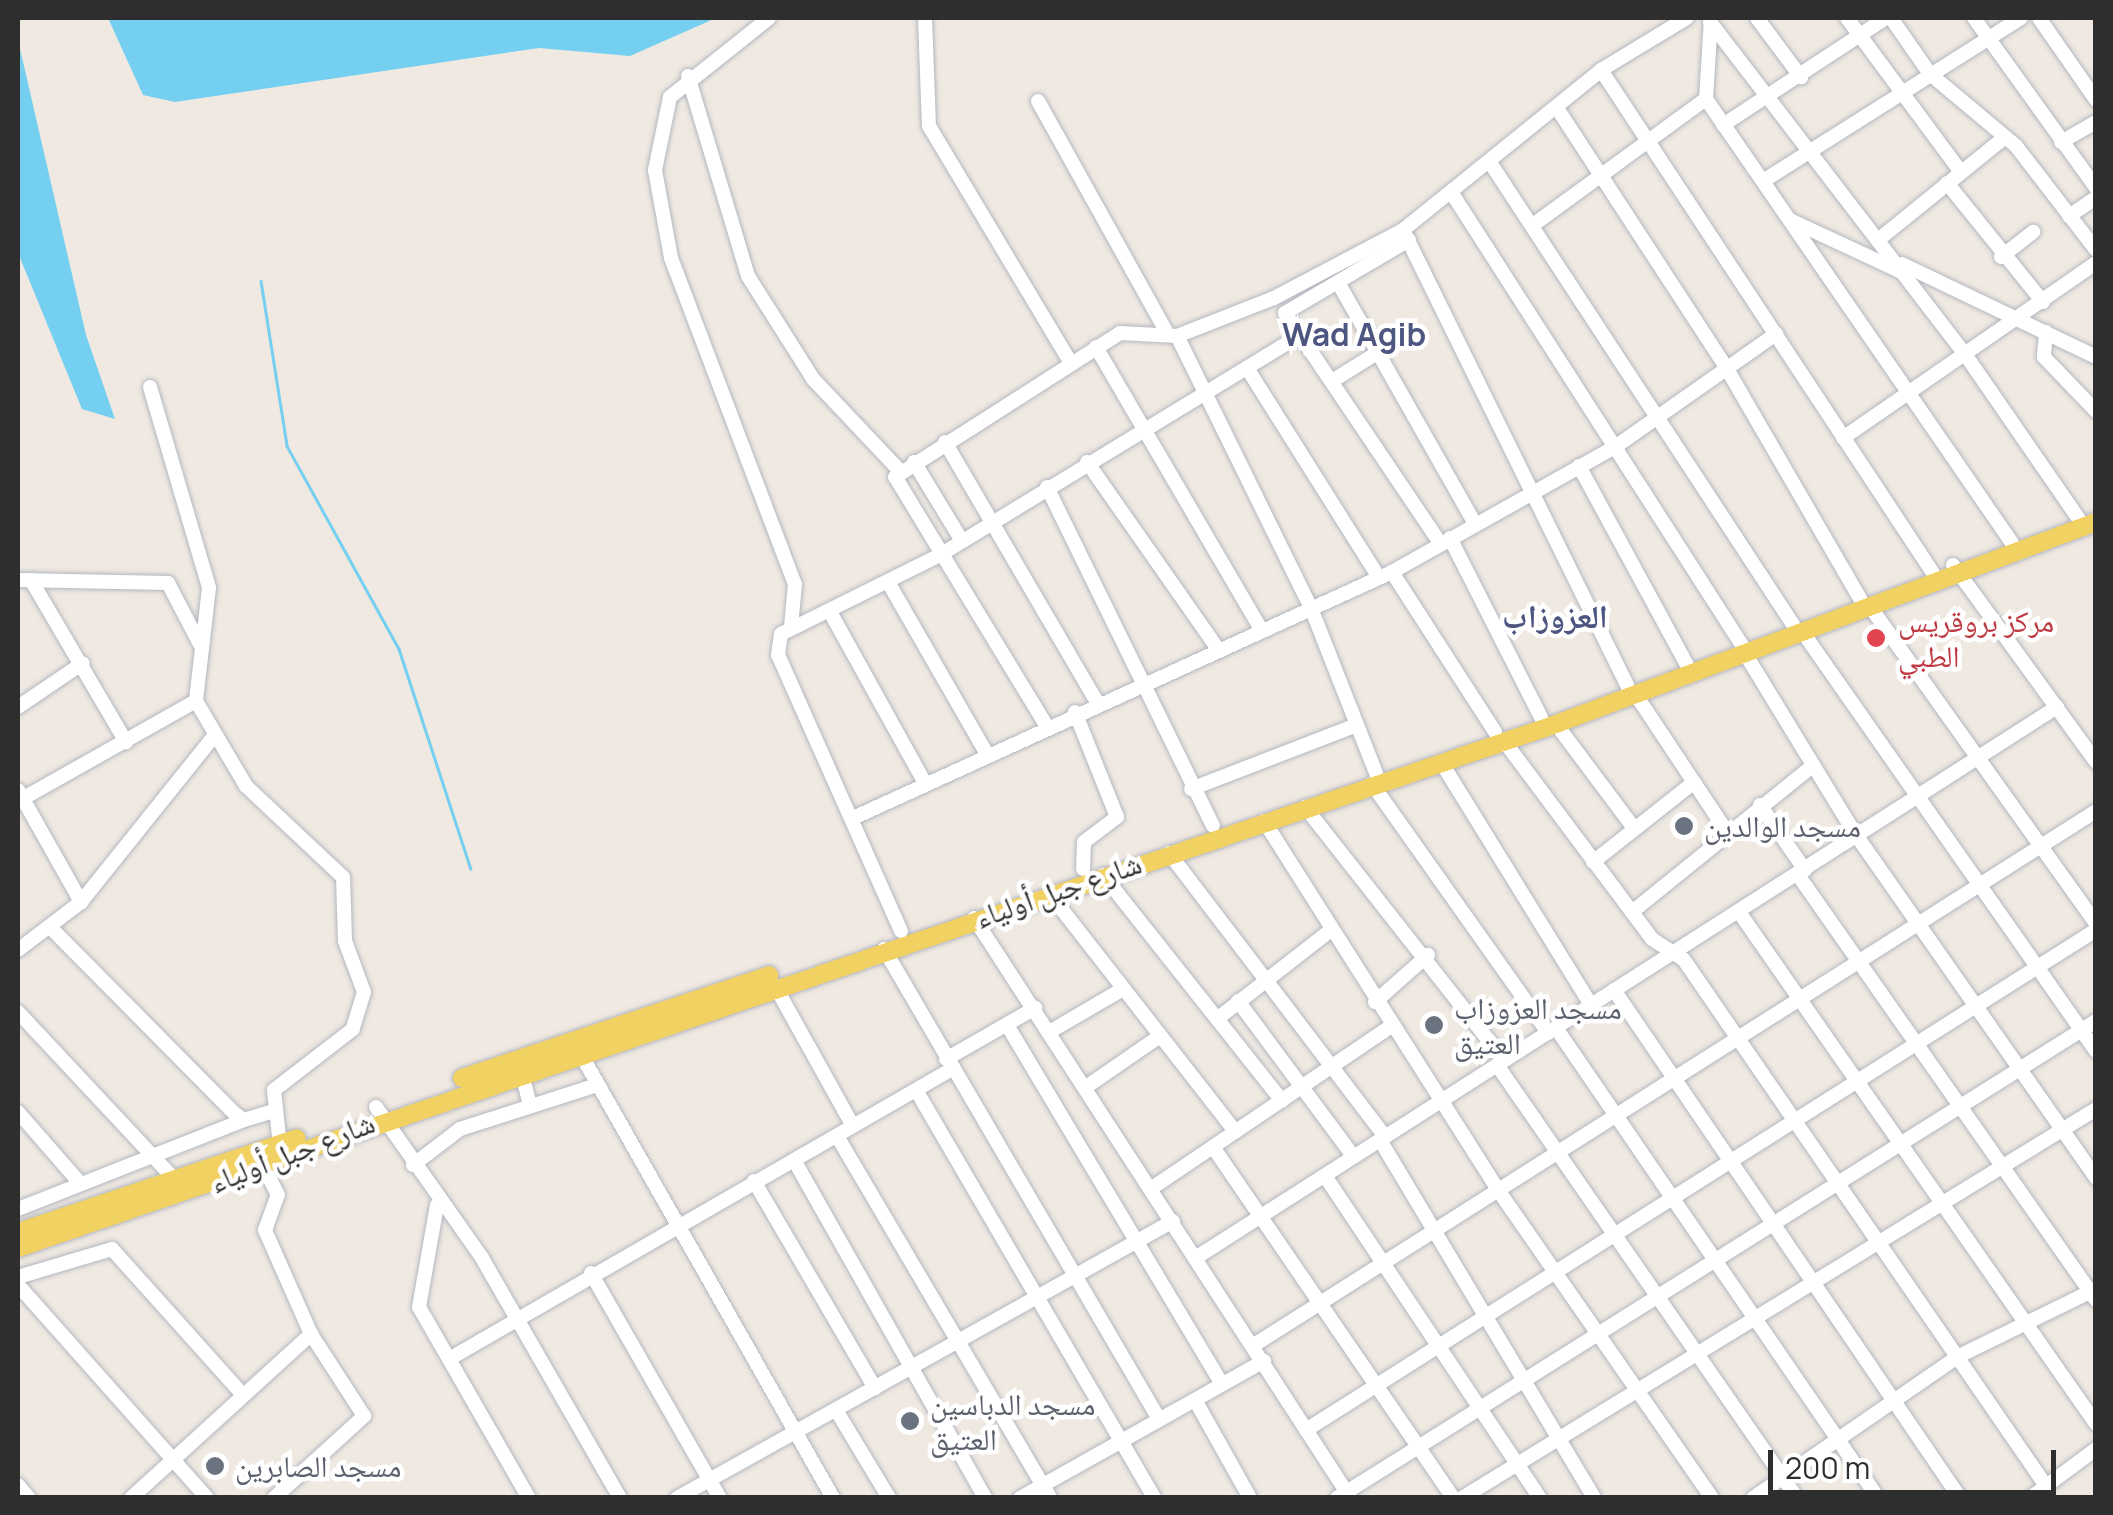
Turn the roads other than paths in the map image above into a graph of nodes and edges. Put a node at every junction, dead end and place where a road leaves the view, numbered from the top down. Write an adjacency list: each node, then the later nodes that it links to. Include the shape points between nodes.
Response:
1 (769, 18): 15 (street)
2 (924, 18): 61 (street, via 929,126)
3 (1687, 18): 13 (street)
4 (1758, 18): 16 (street)
5 (1847, 18): 11 (street)
6 (1888, 18): 11 (street); 14 (street)
7 (1974, 18): 12 (street)
8 (2021, 18): 12 (street)
9 (2039, 18): 19 (street)
10 (1710, 20): 18 (street); 21 (street)
11 (1860, 36): 16 (street); 17 (street)
12 (1988, 38): 14 (street); 27 (street)
13 (1601, 70): 22 (street); 26 (street)
14 (1930, 74): 17 (street); 25 (street)
15 (688, 76): 77 (street, via 748,276 813,379); 95 (street, via 659,119 657,205 795,584)
16 (1801, 77): 21 (street)
17 (1899, 94): 28 (street); 30 (street)
18 (1706, 99): 24 (street); 26 (street)
19 (2096, 100)
20 (1038, 101): 52 (street)
21 (1763, 101): 24 (street); 28 (street)
22 (1557, 108): 29 (street); 31 (street)
23 (2096, 122): 27 (street)
24 (1724, 125): 32 (street)
25 (2004, 138): 30 (street); 37 (street)
26 (1652, 140): 31 (street); 53 (street)
27 (2061, 142): 34 (street)
28 (1803, 154): 32 (street); 42 (street)
29 (1491, 164): 35 (street); 39 (street)
30 (1961, 172): 33 (street)
31 (1602, 176): 39 (street); 63 (street)
32 (1762, 180): 38 (street)
33 (1947, 184): 42 (street); 44 (street)
34 (2096, 188)
35 (1453, 195): 41 (street); 73 (street)
36 (2096, 198): 37 (street)
37 (2069, 216): 43 (street)
38 (1789, 220): 46 (street); 66 (street)
39 (1532, 225): 69 (street)
40 (2033, 232): 44 (street)
41 (1406, 235): 47 (street); 50 (street); 79 (street)
42 (1878, 240): 46 (street)
43 (2096, 250)
44 (2001, 257): 48 (street)
45 (2096, 263): 48 (street)
46 (1900, 268): 49 (street); 59 (street)
47 (1340, 286): 54 (street, via 1287,307); 58 (street)
48 (2043, 302): 49 (street)
49 (2021, 320): 51 (street); 59 (street)
50 (1216, 321): 52 (street); 54 (street, via 1271,313)
51 (2046, 332): 57 (street); 68 (street, via 2044,357)
52 (1172, 333): 56 (street, via 1120,334); 67 (street)
53 (1776, 334): 63 (street); 71 (street)
54 (1298, 336): 62 (street); 64 (street)
55 (2096, 339): 57 (street)
56 (1096, 347): 61 (street); 70 (street)
57 (2081, 350): 60 (street)
58 (1377, 353): 64 (street); 82 (street)
59 (1968, 357): 66 (street); 80 (street)
60 (2096, 358)
61 (1070, 362): 72 (street)
62 (1247, 368): 67 (street); 89 (street)
63 (1728, 369): 69 (street); 92 (street)
64 (1332, 381): 84 (street)
65 (150, 387): 98 (street, via 206,573)
66 (1910, 395): 71 (street); 85 (street)
67 (1203, 396): 70 (street); 93 (street)
68 (2096, 411)
69 (1662, 416): 73 (street); 97 (street)
70 (1143, 427): 75 (street); 96 (street)
71 (1843, 438): 88 (street)
72 (945, 442): 74 (street); 81 (street)
73 (1615, 446): 76 (street); 100 (street)
74 (914, 462): 77 (street); 83 (street)
75 (1087, 462): 78 (street); 99 (street)
76 (1579, 466): 79 (street); 102 (street)
77 (900, 471): 86 (street, via 897,484)
78 (1047, 487): 81 (street); 103 (street)
79 (1534, 490): 82 (street); 104 (street)
80 (2090, 517): 85 (main road, شارع جبل أولياء); 87 (main road, شارع جبل أولياء)
81 (996, 520): 83 (street); 106 (street)
82 (1475, 524): 84 (street)
83 (962, 541): 86 (street)
84 (1446, 541): 89 (street); 110 (street)
85 (2012, 543): 87 (main road, شارع جبل أولياء)
86 (940, 556): 91 (street); 111 (street)
87 (1956, 570): 88 (main road, شارع جبل أولياء); 92 (main road, شارع جبل أولياء); 108 (street)
88 (1933, 573): 92 (main road, شارع جبل أولياء)
89 (1386, 575): 93 (street); 114 (street)
90 (24, 580): 98 (street, via 168,583); 101 (street)
91 (888, 582): 94 (street); 116 (street)
92 (1866, 604): 97 (main road, شارع جبل أولياء); 117 (street)
93 (1311, 608): 96 (street); 112 (street)
94 (829, 610): 95 (street); 122 (street)
95 (790, 626): 131 (street, via 778,654)
96 (1262, 629): 99 (street)
97 (1799, 630): 100 (main road, شارع جبل أولياء); 127 (street)
98 (201, 646): 105 (street)
99 (1217, 648): 103 (street)
100 (1744, 650): 102 (main road, شارع جبل أولياء); 104 (main road, شارع جبل أولياء); 120 (street)
101 (83, 663): 107 (street); 115 (street)
102 (1687, 666): 104 (main road, شارع جبل أولياء)
103 (1146, 678): 106 (street); 124 (street)
104 (1632, 691): 110 (main road, شارع جبل أولياء); 123 (street)
105 (196, 702): 113 (street); 115 (street)
106 (1096, 702): 109 (street)
107 (18, 707)
108 (2057, 707): 117 (street); 119 (street)
109 (1074, 712): 111 (street); 140 (street, via 1117,818 1084,842)
110 (1548, 720): 114 (main road, شارع جبل أولياء); 134 (street)
111 (1046, 725): 116 (street)
112 (1358, 725): 121 (street); 124 (street)
113 (214, 736): 145 (street); 199 (street, via 246,786 338,868 345,940 364,992 352,1029 279,1082)
114 (1499, 737): 118 (main road, شارع جبل أولياء); 121 (main road, شارع جبل أولياء); 139 (street)
115 (126, 742): 125 (street)
116 (988, 756): 122 (street)
117 (1977, 759): 127 (street); 137 (street)
118 (1441, 762): 121 (main road, شارع جبل أولياء); 167 (street)
119 (2096, 762)
120 (1812, 766): 128 (street); 136 (street)
121 (1374, 778): 126 (main road, شارع جبل أولياء); 175 (street)
122 (925, 783): 131 (street)
123 (1693, 783): 134 (street); 135 (street)
124 (1191, 789): 133 (street)
125 (20, 795): 145 (street)
126 (1324, 795): 129 (main road, شارع جبل أولياء); 133 (main road, شارع جبل أولياء)
127 (1916, 796): 136 (street); 143 (street)
128 (1760, 805): 135 (street); 141 (street)
129 (1305, 807): 132 (main road, شارع جبل أولياء); 157 (street)
130 (2096, 811): 137 (street)
131 (852, 818): 153 (street)
132 (1264, 821): 138 (main road, شارع جبل أولياء); 152 (street)
133 (1213, 826): 140 (main road, شارع جبل أولياء)
134 (1633, 827): 139 (street)
135 (1727, 832): 146 (street)
136 (1856, 835): 141 (street); 149 (street)
137 (2041, 847): 143 (street); 151 (street)
138 (1170, 852): 142 (main road, شارع جبل أولياء); 160 (street)
139 (1592, 862): 146 (street)
140 (1083, 869): 153 (main road, شارع جبل أولياء)
141 (1802, 872): 147 (street); 158 (street)
142 (1102, 875): 144 (main road, شارع جبل أولياء); 171 (street)
143 (1978, 886): 149 (street); 159 (street)
144 (1049, 893): 148 (main road, شارع جبل أولياء); 162 (street)
145 (81, 902): 150 (street)
146 (1632, 912): 156 (street)
147 (1739, 912): 156 (street); 164 (street)
148 (974, 918): 155 (main road, شارع جبل أولياء); 169 (street)
149 (1918, 922): 158 (street); 168 (street)
150 (50, 927): 154 (street); 203 (street)
151 (2096, 927): 159 (street)
152 (1331, 930): 160 (street); 166 (street)
153 (901, 931): 201 (main road, شارع جبل أولياء)
154 (19, 946)
155 (884, 949): 161 (main road, شارع جبل أولياء); 184 (street)
156 (1675, 952): 163 (street); 179 (street)
157 (1428, 956): 166 (street); 183 (street)
158 (1858, 962): 164 (street); 180 (street)
159 (2035, 968): 168 (street); 176 (street)
160 (1268, 978): 165 (street); 185 (street)
161 (774, 986): 181 (main road, شارع جبل أولياء); 205 (street)
162 (1123, 989): 177 (street); 178 (street)
163 (1614, 990): 167 (street); 188 (street)
164 (1797, 1000): 179 (street); 189 (street)
165 (1238, 1001): 171 (street); 192 (street)
166 (1375, 1002): 174 (street)
167 (1591, 1005): 175 (street)
168 (1974, 1006): 180 (street); 187 (street)
169 (1035, 1008): 173 (street); 177 (street)
170 (18, 1012): 215 (street)
171 (1217, 1019): 194 (street)
172 (2096, 1022): 176 (street)
173 (1008, 1024): 184 (street); 241 (street)
174 (1390, 1027): 185 (street); 195 (street)
175 (1552, 1030): 183 (street); 202 (street)
176 (2081, 1030): 182 (street); 187 (street)
177 (1050, 1031): 191 (street)
178 (1160, 1036): 191 (street); 206 (street)
179 (1738, 1036): 188 (street); 204 (street)
180 (1914, 1044): 189 (street); 197 (street)
181 (579, 1051): 186 (main road, شارع جبل أولياء); 190 (street)
182 (2096, 1051)
183 (1501, 1063): 195 (street); 213 (street)
184 (949, 1064): 193 (street); 248 (street)
185 (1334, 1067): 192 (street); 209 (street)
186 (521, 1070): 196 (street); 201 (main road, شارع جبل أولياء)
187 (2019, 1070): 197 (street); 207 (street)
188 (1676, 1076): 202 (street); 217 (street)
189 (1857, 1083): 204 (street); 210 (street)
190 (597, 1085): 196 (street); 236 (street)
191 (1086, 1087): 227 (street)
192 (1302, 1088): 194 (street); 214 (street)
193 (916, 1090): 205 (street); 254 (street)
194 (1282, 1102): 206 (street)
195 (1440, 1102): 209 (street); 228 (street)
196 (530, 1105): 218 (street, via 460,1129)
197 (1960, 1106): 210 (street); 220 (street)
198 (2096, 1109): 207 (street)
199 (273, 1111): 203 (street); 211 (street)
200 (18, 1112): 226 (street)
201 (379, 1112): 211 (main road, شارع جبل أولياء); 218 (street); 219 (main road, شارع جبل أولياء)
202 (1616, 1116): 213 (street); 229 (street)
203 (244, 1120): 215 (street)
204 (1798, 1120): 217 (street); 224 (street)
205 (853, 1126): 208 (street)
206 (1236, 1132): 212 (street)
207 (2062, 1132): 220 (street); 222 (street)
208 (837, 1136): 216 (street); 262 (street)
209 (1383, 1138): 214 (street); 238 (street)
210 (1900, 1141): 224 (street); 230 (street)
211 (280, 1146): 223 (main road, شارع جبل أولياء)
212 (1213, 1147): 227 (street); 233 (street)
213 (1557, 1151): 228 (street); 239 (street)
214 (1354, 1157): 221 (street)
215 (155, 1158): 223 (street); 226 (street)
216 (794, 1160): 225 (street); 269 (street)
217 (1734, 1160): 229 (street); 234 (street)
218 (412, 1164): 231 (street)
219 (264, 1167): 242 (main road, شارع جبل أولياء); 261 (street, via 278,1195 264,1230)
220 (2004, 1167): 230 (street); 252 (street)
221 (1325, 1176): 233 (street); 245 (street)
222 (2096, 1178)
223 (175, 1180): 237 (main road, شارع جبل أولياء)
224 (1838, 1181): 234 (street); 240 (street)
225 (754, 1182): 236 (street); 273 (street)
226 (80, 1183): 232 (street)
227 (1152, 1188): 235 (street)
228 (1498, 1190): 238 (street); 246 (street)
229 (1672, 1198): 239 (street); 244 (street)
230 (1942, 1204): 240 (street); 259 (street)
231 (437, 1205): 256 (street); 267 (street, via 417,1300)
232 (18, 1208): 237 (street)
233 (1263, 1216): 243 (street); 255 (street)
234 (1776, 1220): 244 (street); 250 (street)
235 (1173, 1221): 241 (street); 243 (street)
236 (671, 1224): 247 (street); 283 (street)
237 (24, 1230)
238 (1433, 1230): 245 (street); 257 (street)
239 (1612, 1234): 246 (street); 253 (street)
240 (1880, 1240): 250 (street); 266 (street)
241 (1136, 1243): 248 (street); 271 (street)
242 (18, 1248)
243 (1196, 1257): 263 (street)
244 (1714, 1258): 253 (street); 258 (street)
245 (1382, 1263): 255 (street); 264 (street)
246 (1555, 1270): 257 (street); 260 (street)
247 (591, 1272): 256 (street); 292 (street)
248 (1075, 1276): 254 (street); 280 (street)
249 (18, 1277): 275 (street, via 112,1249)
250 (1818, 1280): 258 (street); 276 (street)
251 (18, 1285): 289 (street)
252 (2094, 1294): 259 (street)
253 (1654, 1296): 260 (street); 265 (street)
254 (1036, 1297): 262 (street); 286 (street)
255 (1322, 1300): 263 (street); 272 (street)
256 (516, 1316): 267 (street); 302 (street)
257 (1484, 1317): 264 (street); 270 (street)
258 (1755, 1318): 265 (street); 284 (street)
259 (2028, 1324): 266 (street); 281 (street)
260 (1598, 1330): 270 (street); 274 (street)
261 (311, 1334): 275 (street); 300 (street, via 364,1416)
262 (958, 1342): 269 (street); 295 (street)
263 (1254, 1345): 268 (street)
264 (1438, 1346): 272 (street); 278 (street)
265 (1697, 1355): 274 (street); 291 (street)
266 (1960, 1356): 276 (street); 294 (street)
267 (449, 1360): 301 (street)
268 (1264, 1361): 271 (street); 282 (street)
269 (914, 1366): 273 (street); 307 (street)
270 (1520, 1379): 278 (street); 285 (street)
271 (1222, 1384): 277 (street)
272 (1377, 1385): 282 (street); 287 (street)
273 (875, 1388): 279 (street)
274 (1639, 1389): 285 (street); 315 (street)
275 (243, 1396): 289 (street)
276 (1896, 1399): 284 (street); 319 (street)
277 (1195, 1400): 280 (street); 310 (street)
278 (1480, 1404): 287 (street); 290 (street)
279 (836, 1410): 283 (street); 306 (street)
280 (1159, 1419): 286 (street)
281 (2096, 1424)
282 (1306, 1430): 296 (street)
283 (797, 1433): 292 (street); 305 (street)
284 (1840, 1438): 291 (street); 318 (street)
285 (1557, 1439): 290 (street); 314 (street)
286 (1122, 1440): 295 (street); 309 (street)
287 (1419, 1444): 296 (street); 311 (street)
288 (2096, 1449): 294 (street)
289 (174, 1460): 298 (street); 299 (street)
290 (1519, 1463): 312 (street); 313 (street)
291 (1783, 1476): 316 (street); 317 (street)
292 (710, 1480): 303 (street); 304 (street)
293 (18, 1485): 297 (street)
294 (2046, 1486): 320 (street)
295 (1047, 1491): 308 (street)
296 (1344, 1495)
297 (29, 1498)
298 (131, 1498)
299 (208, 1498)
300 (274, 1498)
301 (529, 1498)
302 (620, 1498)
303 (677, 1498)
304 (720, 1498)
305 (833, 1498)
306 (889, 1498)
307 (985, 1498)
308 (1020, 1498)
309 (1154, 1498)
310 (1250, 1498)
311 (1453, 1498)
312 (1462, 1498)
313 (1540, 1498)
314 (1594, 1498)
315 (1712, 1498)
316 (1753, 1498)
317 (1797, 1498)
318 (1878, 1498)
319 (1960, 1498)
320 (2030, 1498)

